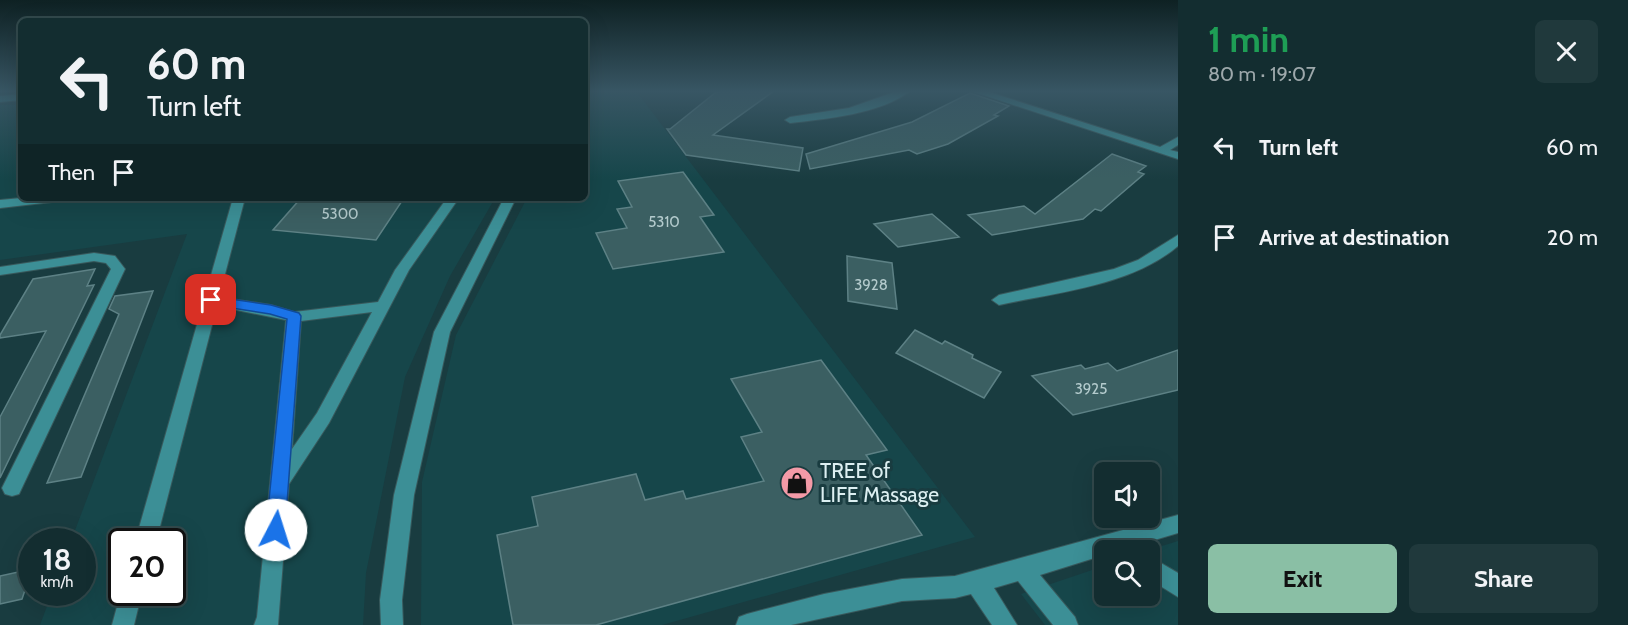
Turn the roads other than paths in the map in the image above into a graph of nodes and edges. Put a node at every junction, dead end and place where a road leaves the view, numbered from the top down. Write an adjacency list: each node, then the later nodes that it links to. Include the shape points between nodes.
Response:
1 (1065, 120): 3 (street)
2 (1178, 140): 3 (street)
3 (1160, 151): 4 (street)
4 (1178, 156)
5 (26, 201): 9 (street)
6 (238, 201): 12 (street)
7 (451, 201): 14 (street, via 402,270)
8 (508, 201): 29 (street, via 442,332 404,495 391,600)
9 (0, 204)
10 (1178, 239): 13 (street, via 1144,262 1108,275)
11 (0, 271): 17 (street, via 94,257 110,259 118,269)
12 (211, 300): 15 (street); 19 (street)
13 (999, 300)
14 (383, 306): 15 (street); 16 (street, via 323,418)
15 (294, 316): 16 (street)
16 (279, 484): 28 (street)
17 (12, 488)
18 (1178, 524): 20 (street)
19 (149, 528)
20 (1136, 540)
21 (1094, 553): 22 (street)
22 (1023, 570): 24 (street); 32 (street)
23 (1160, 574): 25 (street)
24 (975, 582): 30 (street, via 902,590); 31 (street)
25 (1178, 586)
26 (128, 606): 27 (street)
27 (123, 625)
28 (266, 625)
29 (392, 625)
30 (747, 625)
31 (1006, 625)
32 (1067, 625)

